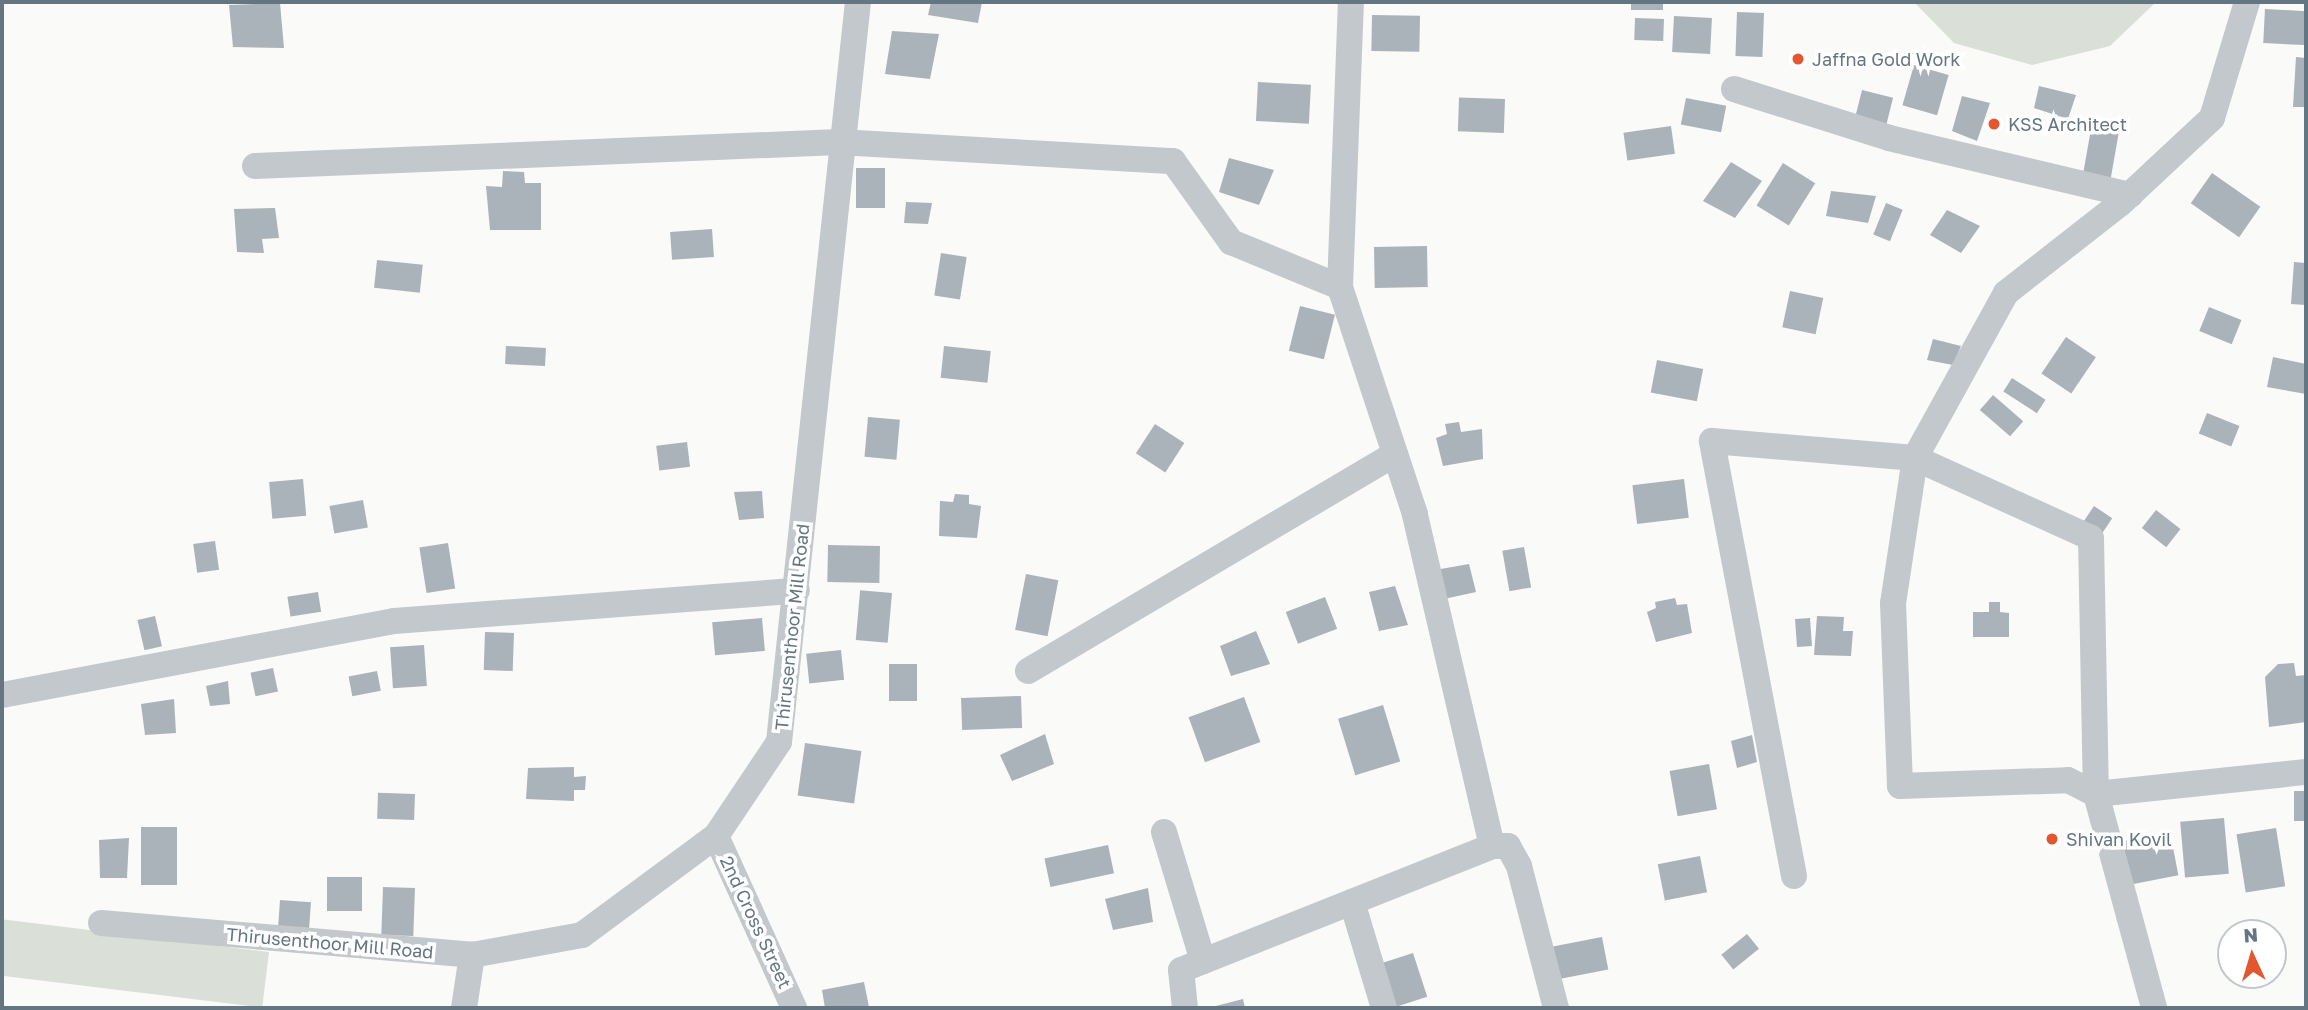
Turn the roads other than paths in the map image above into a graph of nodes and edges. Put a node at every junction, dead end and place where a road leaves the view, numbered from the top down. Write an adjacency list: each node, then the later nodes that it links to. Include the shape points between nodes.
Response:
1 (858, 2): 5 (street, Thirusenthoor Mill Road)
2 (1352, 2): 8 (street)
3 (2247, 2): 7 (street, via 2212,118)
4 (1734, 89): 7 (street, via 1889,138)
5 (839, 142): 6 (street); 8 (street, via 1173,161 1231,242); 11 (street, Thirusenthoor Mill Road)
6 (255, 166)
7 (2130, 195): 10 (street, via 2006,292)
8 (1340, 287): 9 (street)
9 (1395, 454): 12 (street); 18 (street, via 1415,514)
10 (1915, 458): 15 (street, via 2091,538); 15 (street, via 1893,603 1900,786 2068,780); 19 (street, via 1712,441)
11 (797, 592): 13 (street, via 394,621); 17 (street, Thirusenthoor Mill Road, via 779,742)
12 (1028, 671)
13 (2, 695)
14 (2306, 772): 15 (street)
15 (2096, 794): 29 (street)
16 (1164, 832): 23 (street)
17 (716, 836): 22 (street, Thirusenthoor Mill Road, via 582,935); 25 (street, 2nd Cross Street)
18 (1492, 846): 20 (street); 28 (street, via 1508,846 1520,866)
19 (1794, 876)
20 (1352, 902): 23 (street); 27 (street)
21 (101, 923): 22 (street, Thirusenthoor Mill Road)
22 (472, 955): 24 (street)
23 (1203, 961): 26 (street, via 1181,970)
24 (464, 1008)
25 (794, 1008)
26 (1185, 1008)
27 (1384, 1008)
28 (1556, 1008)
29 (2154, 1008)

